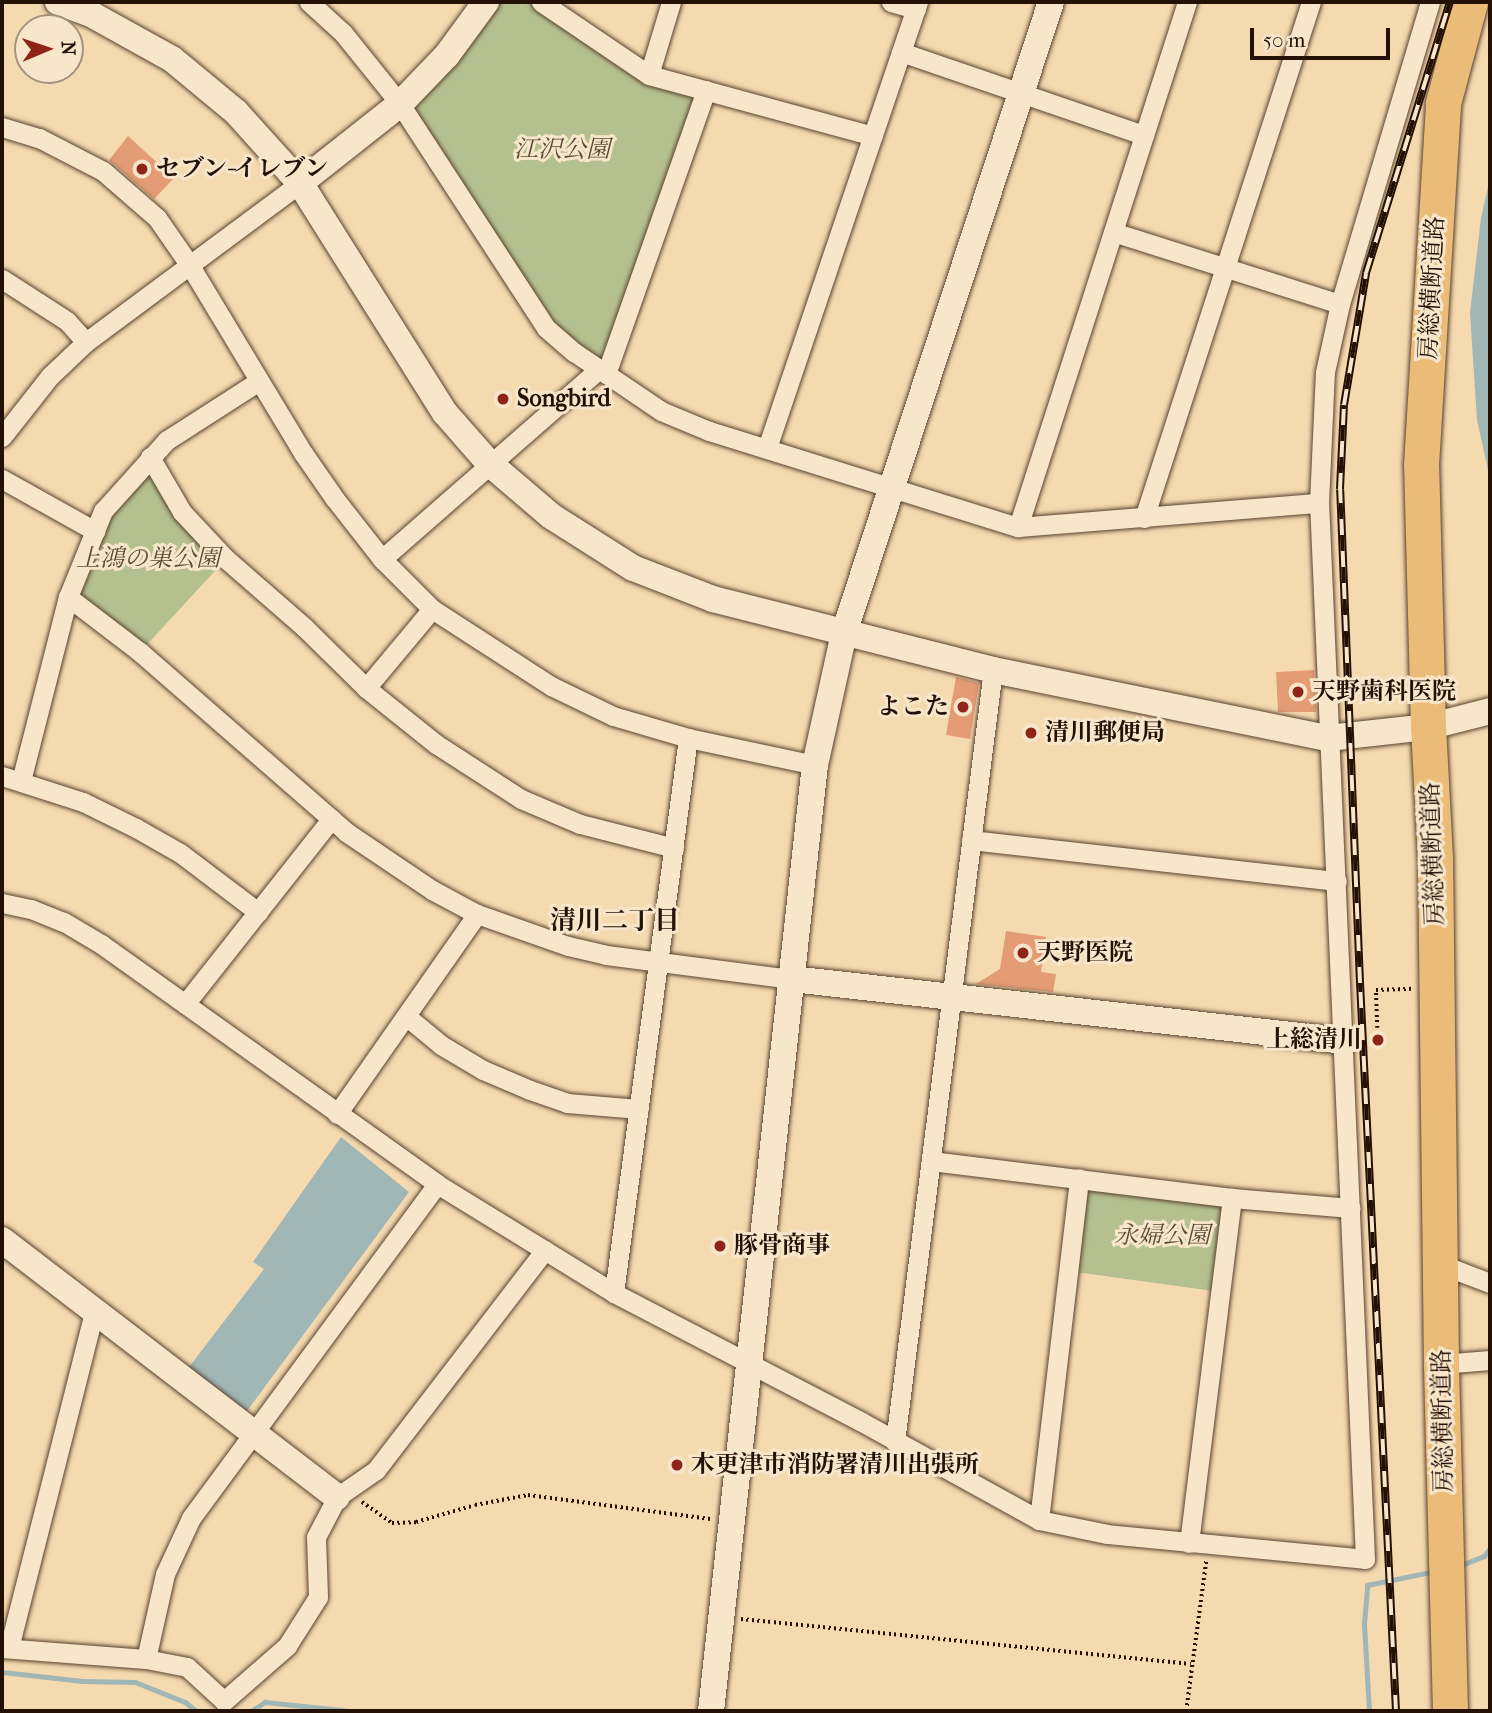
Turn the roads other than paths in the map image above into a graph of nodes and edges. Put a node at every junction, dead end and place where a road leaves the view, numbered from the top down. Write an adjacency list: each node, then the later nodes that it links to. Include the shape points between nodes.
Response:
1 (58, 2): 21 (street, via 89,13 172,59 236,112)
2 (309, 2): 17 (street, via 343,33)
3 (486, 2): 17 (street, via 447,55)
4 (541, 2): 14 (street)
5 (671, 2): 14 (street)
6 (891, 2): 12 (street)
7 (1051, 2): 16 (street)
8 (1187, 2): 19 (street)
9 (1311, 2): 24 (street)
10 (1430, 2): 26 (street)
11 (1470, 2): 47 (highway, 房総横断道路, via 1443,103 1421,465)
12 (917, 5): 13 (street)
13 (901, 52): 16 (street); 20 (street)
14 (649, 75): 15 (street)
15 (706, 90): 20 (street); 28 (street)
16 (1020, 92): 19 (street); 35 (street)
17 (400, 104): 21 (street); 28 (street, via 546,328)
18 (2, 127): 23 (street, via 62,148 103,171 156,218)
19 (1144, 135): 22 (street)
20 (873, 136): 31 (street)
21 (300, 183): 23 (street); 33 (street, via 445,413)
22 (1113, 232): 24 (street); 38 (street)
23 (189, 264): 27 (street); 29 (street)
24 (1225, 268): 26 (street); 37 (street)
25 (2, 279): 27 (street, via 67,321)
26 (1340, 304): 36 (street, via 1325,372)
27 (86, 342): 30 (street, via 50,376)
28 (602, 371): 31 (street, via 661,411); 33 (street)
29 (259, 381): 32 (street, via 167,440); 40 (street, via 303,453)
30 (2, 437)
31 (767, 448): 35 (street)
32 (150, 457): 39 (street, via 103,511); 45 (street, via 191,522)
33 (489, 463): 40 (street); 43 (street, via 551,516 633,568 713,599)
34 (2, 479): 39 (street)
35 (892, 487): 38 (street); 43 (street)
36 (1319, 503): 37 (street); 49 (street)
37 (1144, 518): 38 (street)
38 (1018, 527)
39 (95, 531): 41 (street)
40 (382, 559): 42 (street)
41 (68, 597): 51 (street); 52 (street, via 140,652)
42 (432, 609): 45 (street); 48 (street, via 551,686 612,716)
43 (844, 633): 44 (street); 50 (street)
44 (993, 670): 49 (street); 53 (street)
45 (366, 688): 54 (street, via 436,744 521,799 580,824)
46 (1490, 711): 47 (street)
47 (1428, 727): 49 (street); 74 (highway, 房総横断道路, via 1435,859)
48 (688, 738): 50 (street); 54 (street)
49 (1328, 738): 55 (street)
50 (815, 765): 60 (street)
51 (11, 778): 57 (street, via 83,802 147,834)
52 (331, 818): 57 (street); 58 (street, via 389,862)
53 (971, 840): 55 (street); 61 (street)
54 (674, 848): 59 (street)
55 (1336, 881): 64 (street)
56 (2, 903): 62 (street, via 64,922)
57 (258, 912): 62 (street)
58 (477, 914): 59 (street, via 568,946); 63 (street)
59 (658, 964): 60 (street); 65 (street)
60 (792, 979): 61 (street); 80 (street)
61 (951, 997): 64 (street); 67 (street)
62 (185, 1004): 66 (street)
63 (406, 1016): 65 (street, via 441,1045 530,1090 567,1102); 66 (street)
64 (1345, 1041): 71 (street)
65 (639, 1109): 76 (street)
66 (337, 1114): 69 (street)
67 (930, 1161): 68 (street); 82 (street)
68 (1079, 1178): 70 (street); 84 (street)
69 (437, 1184): 73 (street); 81 (street)
70 (1232, 1198): 71 (street); 85 (street)
71 (1351, 1208): 85 (street, via 1364,1559)
72 (2, 1240): 77 (street)
73 (545, 1250): 76 (street); 83 (street, via 376,1470)
74 (1440, 1264): 75 (street); 79 (highway, 房総横断道路)
75 (1490, 1283)
76 (614, 1293): 80 (street)
77 (94, 1311): 81 (street); 86 (street)
78 (1490, 1360): 79 (street)
79 (1441, 1364): 89 (highway, 房総横断道路)
80 (751, 1365): 82 (street); 88 (street)
81 (255, 1435): 83 (street); 87 (street, via 191,1518 177,1545 156,1605)
82 (895, 1442): 84 (street)
83 (342, 1494): 87 (street, via 316,1537 318,1597 287,1646 224,1701 187,1667)
84 (1039, 1520): 85 (street, via 1107,1534)
85 (1189, 1543)
86 (6, 1648): 87 (street)
87 (146, 1659)
88 (711, 1711)
89 (1450, 1711)

